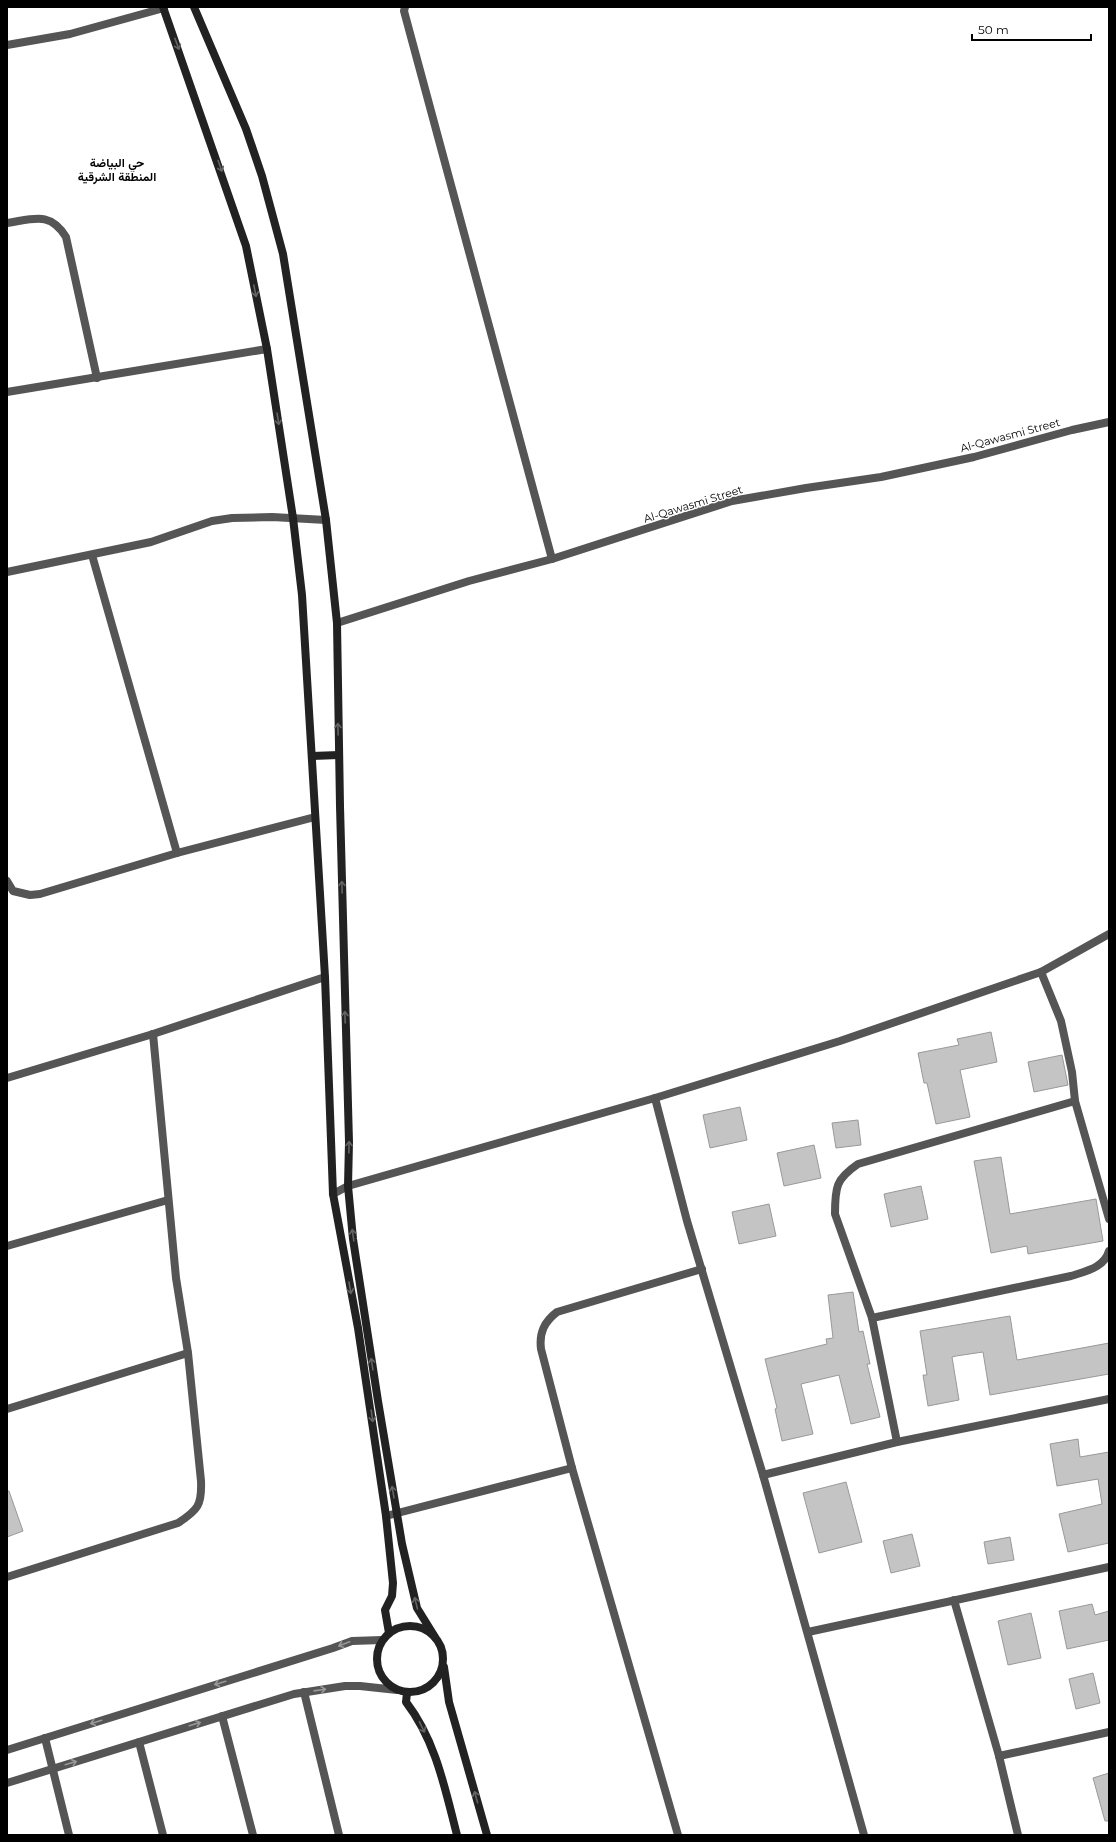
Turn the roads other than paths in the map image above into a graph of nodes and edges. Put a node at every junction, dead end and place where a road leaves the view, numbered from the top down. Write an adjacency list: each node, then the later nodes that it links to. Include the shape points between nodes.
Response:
1 (194, 7): 11 (main road, via 246,129 262,176 283,254)
2 (405, 7): 13 (street)
3 (164, 8): 4 (street, via 70,34); 6 (main road, one-way to 6, via 246,246)
4 (7, 45)
5 (7, 223): 7 (street, via 41,218 52,220 60,226 66,237)
6 (267, 349): 7 (street); 10 (main road, one-way to 10)
7 (97, 378): 8 (street)
8 (7, 392)
9 (1109, 422): 13 (street, Al-Qawasmi Street, via 974,458 732,501)
10 (294, 518): 11 (street); 12 (street, via 246,517 212,521 151,542); 17 (main road, via 302,595)
11 (326, 520): 15 (main road)
12 (92, 555): 14 (street); 19 (street)
13 (552, 559): 15 (street, Al-Qawasmi Street, via 469,581)
14 (7, 572)
15 (337, 623): 16 (main road, one-way to 15)
16 (339, 755): 17 (main road); 28 (main road, one-way to 16)
17 (312, 756): 18 (main road)
18 (315, 817): 19 (street); 23 (main road)
19 (177, 853): 20 (street, via 40,894 30,895 13,891)
20 (7, 881)
21 (1109, 934): 22 (street)
22 (1041, 972): 26 (street, via 840,1041); 27 (street, via 1061,1020)
23 (325, 977): 24 (street); 29 (main road)
24 (152, 1034): 25 (street); 30 (street)
25 (7, 1078)
26 (655, 1098): 28 (street); 34 (street)
27 (1075, 1101): 31 (street); 35 (street, via 858,1164 844,1174 835,1197 835,1214)
28 (348, 1186): 29 (street); 42 (main road, one-way to 28, via 356,1263)
29 (333, 1194): 43 (main road, one-way to 43, via 358,1328)
30 (168, 1200): 32 (street); 36 (street, via 176,1278)
31 (1109, 1219)
32 (7, 1246)
33 (1109, 1251): 35 (street, via 1107,1257 1094,1269 1071,1276)
34 (702, 1269): 40 (street, via 557,1312 544,1325 540,1340 541,1349); 41 (street)
35 (872, 1318): 39 (street)
36 (188, 1353): 38 (street); 45 (street, via 201,1481 200,1501 194,1512 178,1523)
37 (1109, 1399): 39 (street)
38 (7, 1409)
39 (897, 1442): 41 (street)
40 (572, 1468): 42 (street); 69 (street)
41 (764, 1475): 47 (street)
42 (397, 1513): 43 (street); 49 (main road, one-way to 42, via 417,1608)
43 (386, 1516): 48 (main road, via 393,1583 392,1596 384,1610)
44 (1109, 1567): 46 (street)
45 (7, 1577)
46 (954, 1600): 47 (street); 60 (street)
47 (808, 1632): 70 (street)
48 (389, 1633): 49 (main road, via 403,1627 418,1627); 50 (main road)
49 (435, 1637): 51 (main road, via 442,1650)
50 (382, 1640): 52 (main road, via 377,1654 378,1669 382,1678); 57 (street, one-way to 57, via 352,1641)
51 (443, 1664): 54 (main road, via 435,1682 417,1692); 68 (main road, one-way to 51, via 449,1702)
52 (398, 1690): 53 (street, one-way to 52, via 360,1686); 54 (main road)
53 (304, 1692): 55 (street); 66 (street)
54 (407, 1693): 67 (main road, one-way to 67, via 406,1702 427,1736 439,1769)
55 (222, 1716): 58 (street, one-way to 55); 65 (street)
56 (1109, 1732): 60 (street)
57 (45, 1738): 59 (street); 61 (street)
58 (139, 1742): 61 (street, one-way to 58); 64 (street)
59 (7, 1750)
60 (999, 1756): 71 (street)
61 (54, 1768): 62 (street); 63 (street)
62 (7, 1783)
63 (69, 1835)
64 (163, 1835)
65 (253, 1835)
66 (339, 1835)
67 (457, 1835)
68 (486, 1835)
69 (678, 1835)
70 (864, 1835)
71 (1018, 1835)

